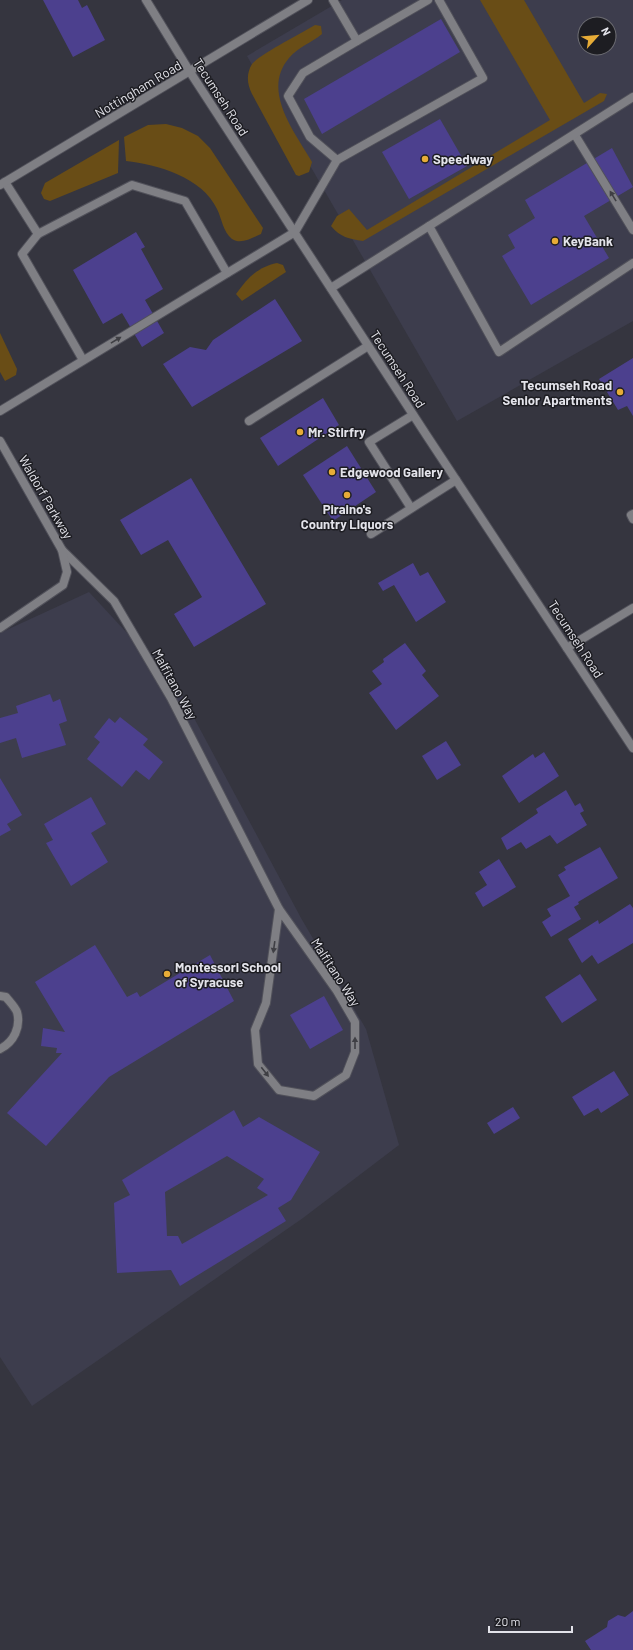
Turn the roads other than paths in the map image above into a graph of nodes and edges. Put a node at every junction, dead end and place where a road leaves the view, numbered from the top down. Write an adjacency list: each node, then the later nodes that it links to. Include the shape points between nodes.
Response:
1 (146, 0): 7 (street, Tecumseh Road)
2 (308, 0): 7 (street, Nottingham Road)
3 (333, 0): 6 (street)
4 (428, 0): 6 (street)
5 (439, 0): 10 (street, via 483,78)
6 (357, 41): 10 (street, via 303,73 288,96 310,137)
7 (190, 72): 11 (street, Nottingham Road); 14 (street, Tecumseh Road)
8 (633, 96): 9 (street)
9 (575, 135): 12 (street); 13 (street, one-way to 9)
10 (337, 160): 14 (street)
11 (3, 183): 15 (street)
12 (429, 226): 16 (street, via 500,352); 18 (street)
13 (633, 230)
14 (295, 232): 17 (street); 18 (street, Tecumseh Road)
15 (38, 234): 17 (street, via 132,185 185,201); 20 (street, via 22,254)
16 (633, 264)
17 (227, 273): 20 (street, one-way to 17)
18 (331, 288): 19 (street, Tecumseh Road)
19 (368, 346): 22 (street, Tecumseh Road); 23 (street)
20 (83, 360): 21 (street)
21 (0, 411)
22 (413, 414): 25 (street, Tecumseh Road); 26 (street, via 369,442)
23 (249, 421)
24 (0, 441): 30 (street, Waldorf Parkway)
25 (456, 480): 26 (street); 33 (street, Tecumseh Road)
26 (411, 508): 29 (street)
27 (633, 514): 28 (street)
28 (633, 519)
29 (371, 534)
30 (62, 550): 32 (street, Waldorf Parkway, via 67,572 63,585); 35 (street, Malfitano Way, via 114,601 171,698)
31 (633, 608): 33 (street)
32 (0, 628)
33 (567, 648): 34 (street, Tecumseh Road)
34 (633, 748)
35 (279, 909): 35 (street, Malfitano Way, one-way to 35, via 266,1003 255,1030 258,1064 279,1090 314,1096 346,1075 355,1052 355,1022 337,991)
36 (0, 996): 37 (street, via 6,996 16,1011 17,1026 13,1039)
37 (0, 1049)

